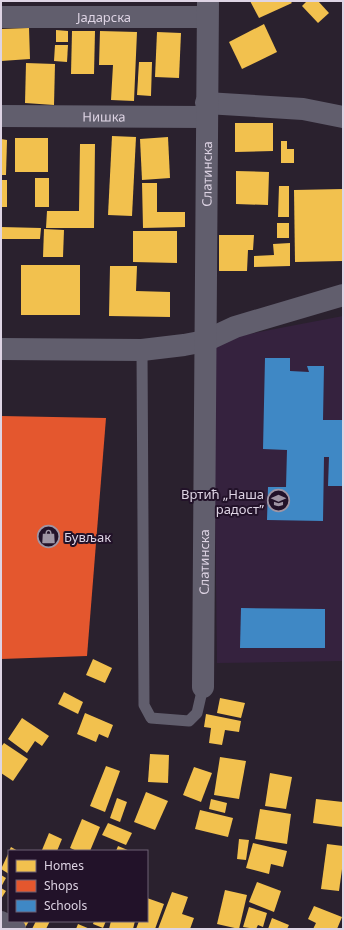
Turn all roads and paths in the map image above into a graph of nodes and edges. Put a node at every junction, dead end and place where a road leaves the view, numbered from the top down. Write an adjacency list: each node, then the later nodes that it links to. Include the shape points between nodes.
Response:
1 (209, 6): 2 (street, Јадарска); 3 (street, Слатинска)
2 (1, 17)
3 (206, 110): 4 (street, Нишка); 5 (street, Нишка, via 303,109); 7 (street, Слатинска)
4 (1, 116)
5 (343, 117)
6 (343, 295): 7 (street, via 235,327)
7 (205, 342): 9 (street); 10 (street, Слатинска)
8 (1, 349): 9 (street)
9 (142, 350): 10 (lane, via 144,705 151,718 189,721 197,713)
10 (202, 687)
11 (1, 922): 12 (street)
12 (15, 929)

